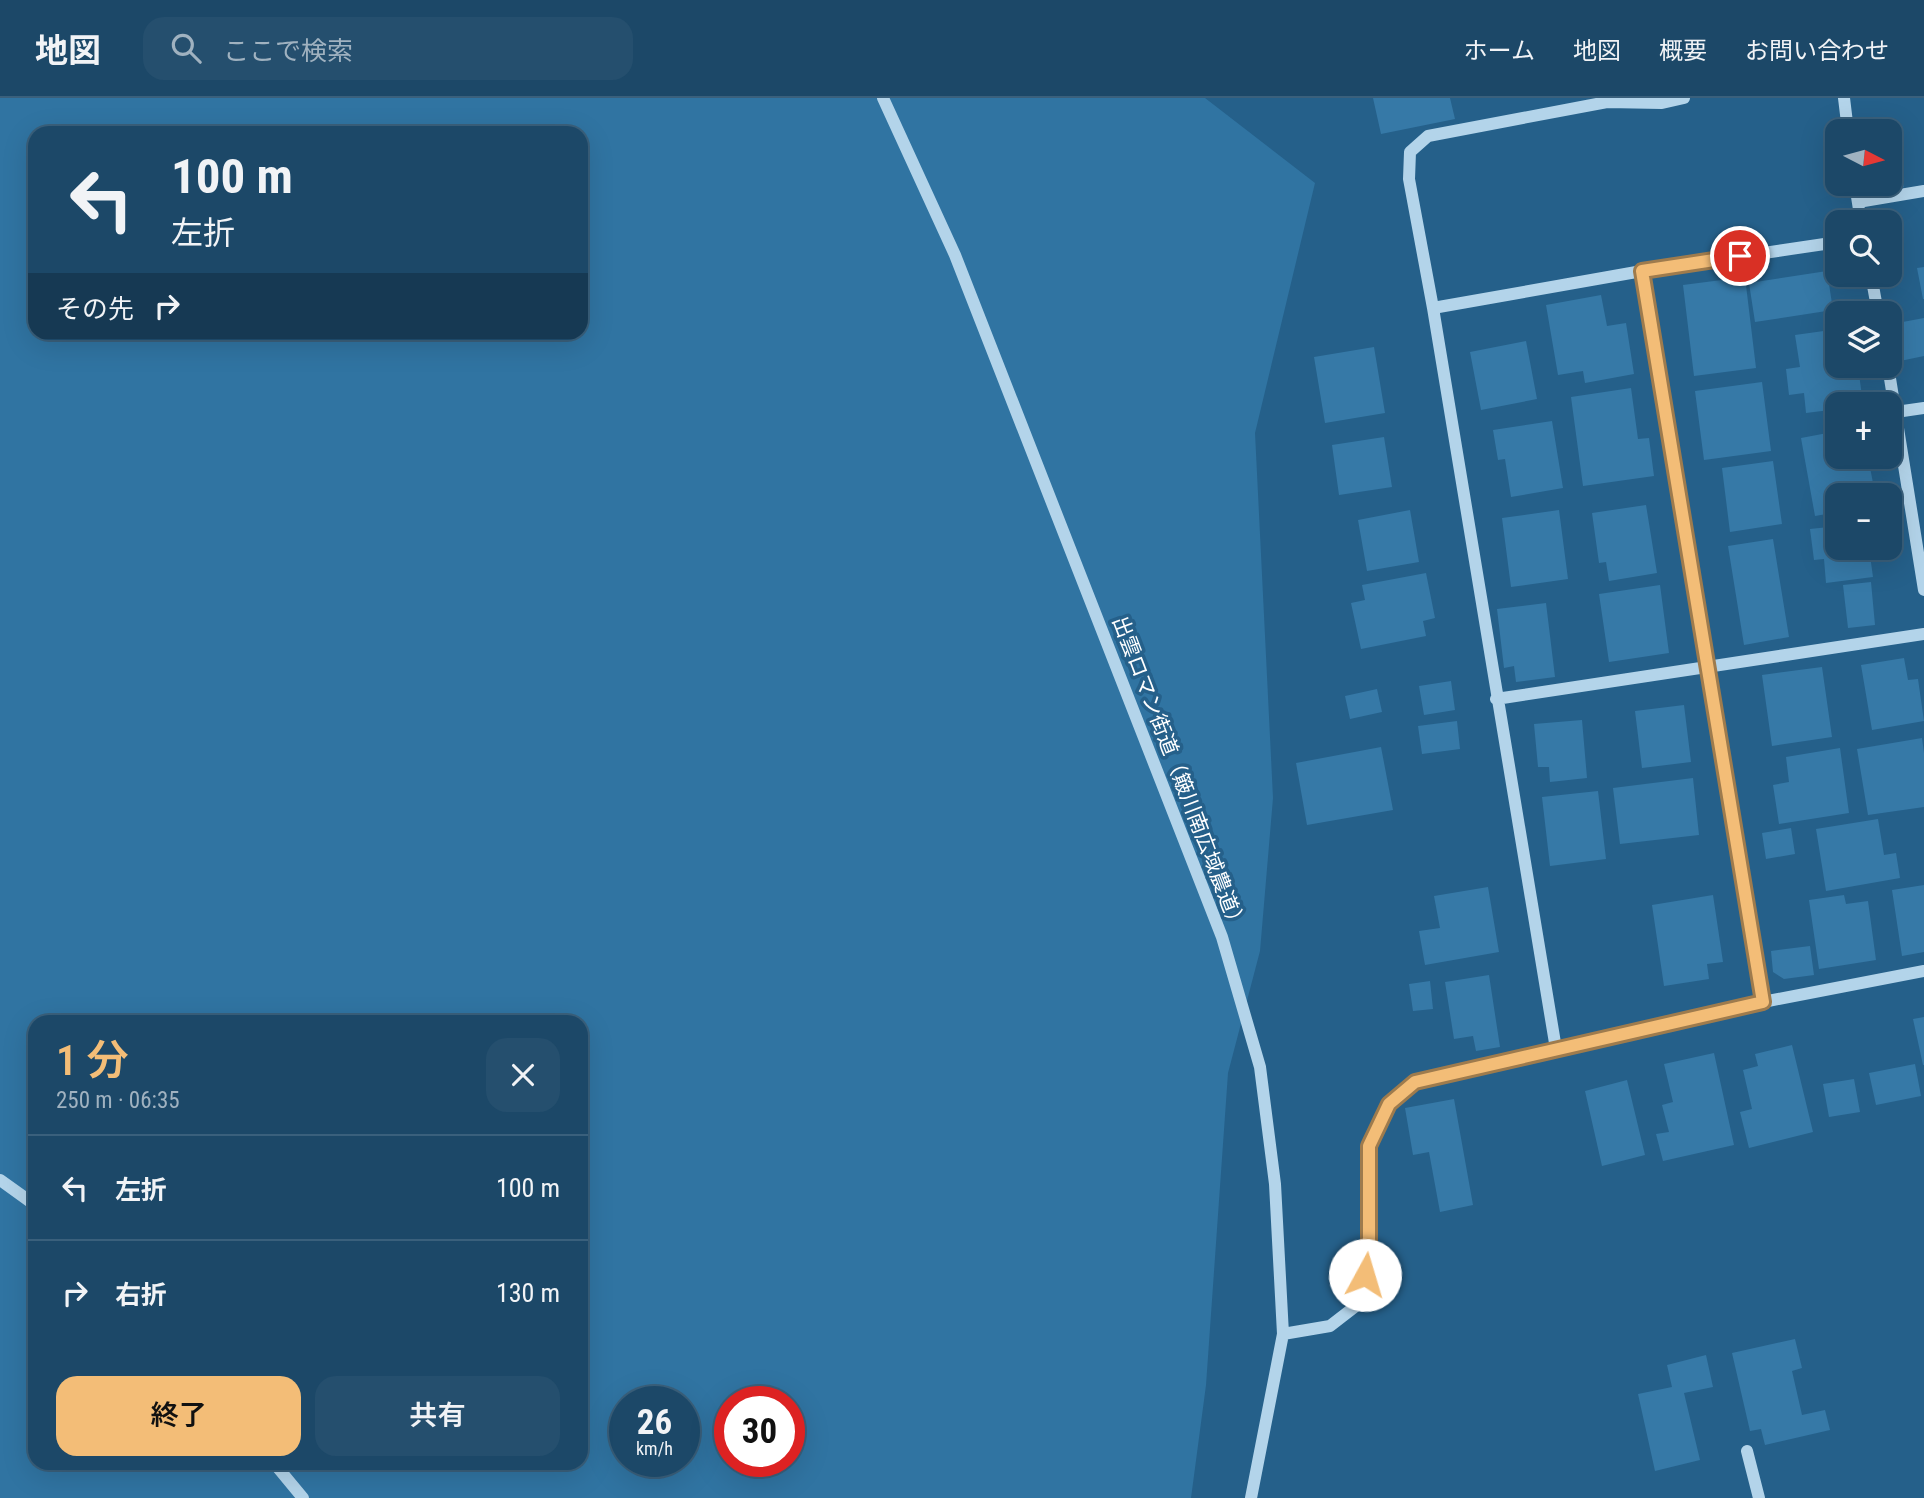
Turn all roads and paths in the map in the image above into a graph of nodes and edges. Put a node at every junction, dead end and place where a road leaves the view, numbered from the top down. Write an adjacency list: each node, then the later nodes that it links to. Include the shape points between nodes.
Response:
1 (883, 98): 24 (street, 出雲ロマン街道（簸川南広域農道）, via 955,255 1222,937 1260,1067 1275,1184)
2 (1684, 98): 11 (street, via 1662,103 1607,102 1428,136 1410,152 1409,180)
3 (1844, 98): 4 (street)
4 (1847, 119)
5 (1924, 191): 7 (street)
6 (1857, 196): 7 (street)
7 (1858, 202): 8 (street)
8 (1859, 210)
9 (1825, 244): 10 (street)
10 (1642, 271): 11 (street); 17 (street)
11 (1433, 308): 18 (street)
12 (1924, 408): 13 (street)
13 (1902, 411)
14 (1902, 450): 15 (street)
15 (1924, 590)
16 (1924, 634): 17 (street)
17 (1708, 667): 18 (street); 20 (street)
18 (1496, 699): 21 (street)
19 (1924, 971): 20 (street)
20 (1763, 1002): 21 (street)
21 (1556, 1049): 24 (street, via 1415,1082 1389,1104 1369,1146 1369,1247 1361,1302 1330,1326)
22 (0, 1180): 23 (street)
23 (28, 1200)
24 (1283, 1334): 28 (street, 出雲ロマン街道（簸川南広域農道）)
25 (1747, 1451): 29 (street)
26 (280, 1470): 27 (street)
27 (303, 1498)
28 (1251, 1498)
29 (1759, 1498)

